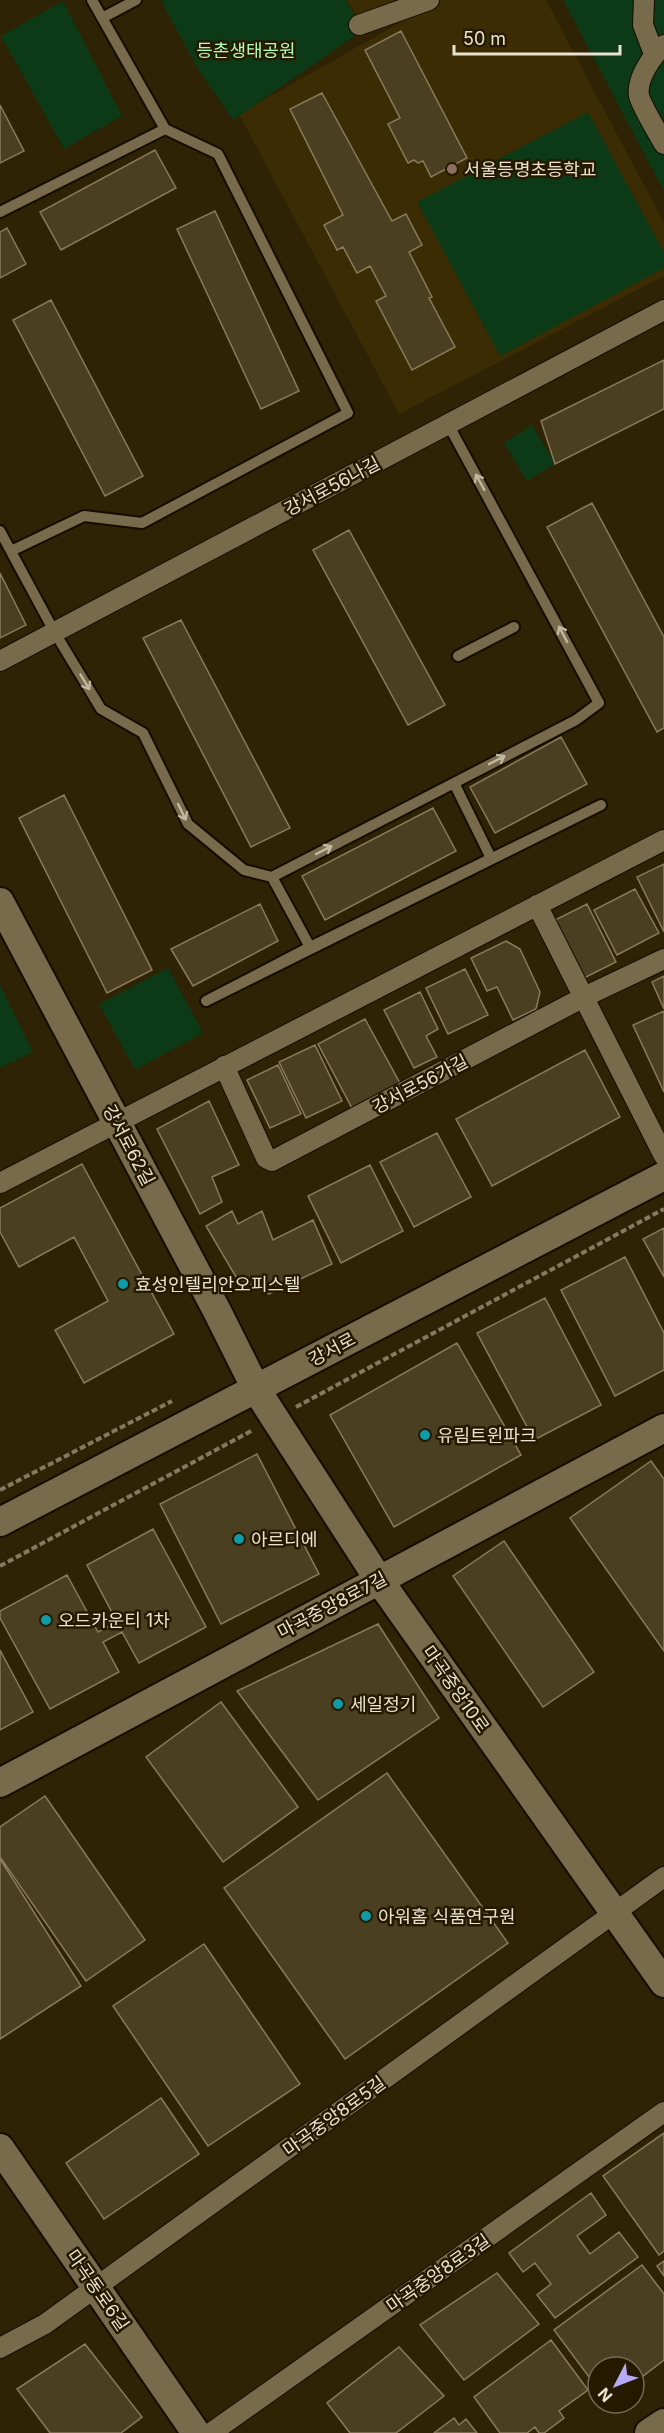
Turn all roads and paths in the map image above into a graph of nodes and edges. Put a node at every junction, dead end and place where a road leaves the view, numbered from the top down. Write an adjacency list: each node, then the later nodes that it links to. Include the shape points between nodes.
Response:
1 (92, 0): 5 (lane)
2 (136, 0): 5 (lane)
3 (429, 0): 6 (street)
4 (644, 0): 7 (street, via 643,25)
5 (102, 18): 8 (lane)
6 (359, 26)
7 (659, 50): 9 (street, via 640,84 639,97)
8 (165, 129): 10 (lane); 14 (lane, via 218,154 348,413 142,523 84,516)
9 (664, 144)
10 (0, 212)
11 (664, 310): 12 (street, 강서로56나길)
12 (448, 424): 16 (street, 강서로56나길); 19 (lane, one-way to 12, via 576,720 599,703)
13 (0, 531): 14 (lane)
14 (11, 551): 16 (lane)
15 (514, 627): 17 (lane)
16 (55, 633): 18 (street, 강서로56나길); 22 (lane, one-way to 22, via 101,709 143,733 188,824 244,870)
17 (458, 656)
18 (0, 661)
19 (454, 783): 21 (lane); 22 (lane, one-way to 19)
20 (664, 840): 24 (street)
21 (491, 858): 25 (lane); 25 (lane, via 601,804 206,1001)
22 (272, 877): 25 (lane)
23 (0, 902): 29 (street, 강서로62길)
24 (537, 905): 27 (street); 28 (street)
25 (310, 947)
26 (664, 959): 27 (street, 강서로56가길)
27 (584, 997): 28 (street, 강서로56가길, via 272,1161 266,1158); 30 (street)
28 (224, 1066): 29 (street)
29 (117, 1122): 32 (street); 34 (street, 강서로62길)
30 (664, 1156)
31 (664, 1176): 34 (street, 강서로)
32 (0, 1183)
33 (664, 1209): 35 (path)
34 (256, 1389): 35 (street, 마곡중앙10로); 37 (street, 강서로)
35 (274, 1418): 38 (path); 39 (street, 마곡중앙10로)
36 (664, 1428): 39 (street, 마곡중앙8로7길)
37 (0, 1522)
38 (0, 1566)
39 (379, 1580): 40 (street, 마곡중앙8로7길); 42 (street, 마곡중앙10로)
40 (0, 1783)
41 (664, 1877): 42 (street, 마곡중앙8로5길)
42 (614, 1914): 43 (street, 마곡중앙10로); 46 (street, 마곡중앙8로5길)
43 (664, 1983)
44 (664, 2112): 50 (street, 마곡중앙8로3길)
45 (0, 2148): 46 (street, 마곡동로6길)
46 (96, 2287): 47 (street, 마곡중앙8로5길, via 45,2324); 49 (street, 마곡동로6길)
47 (0, 2348)
48 (664, 2423): 51 (street)
49 (196, 2433)
50 (211, 2433)
51 (649, 2433)

